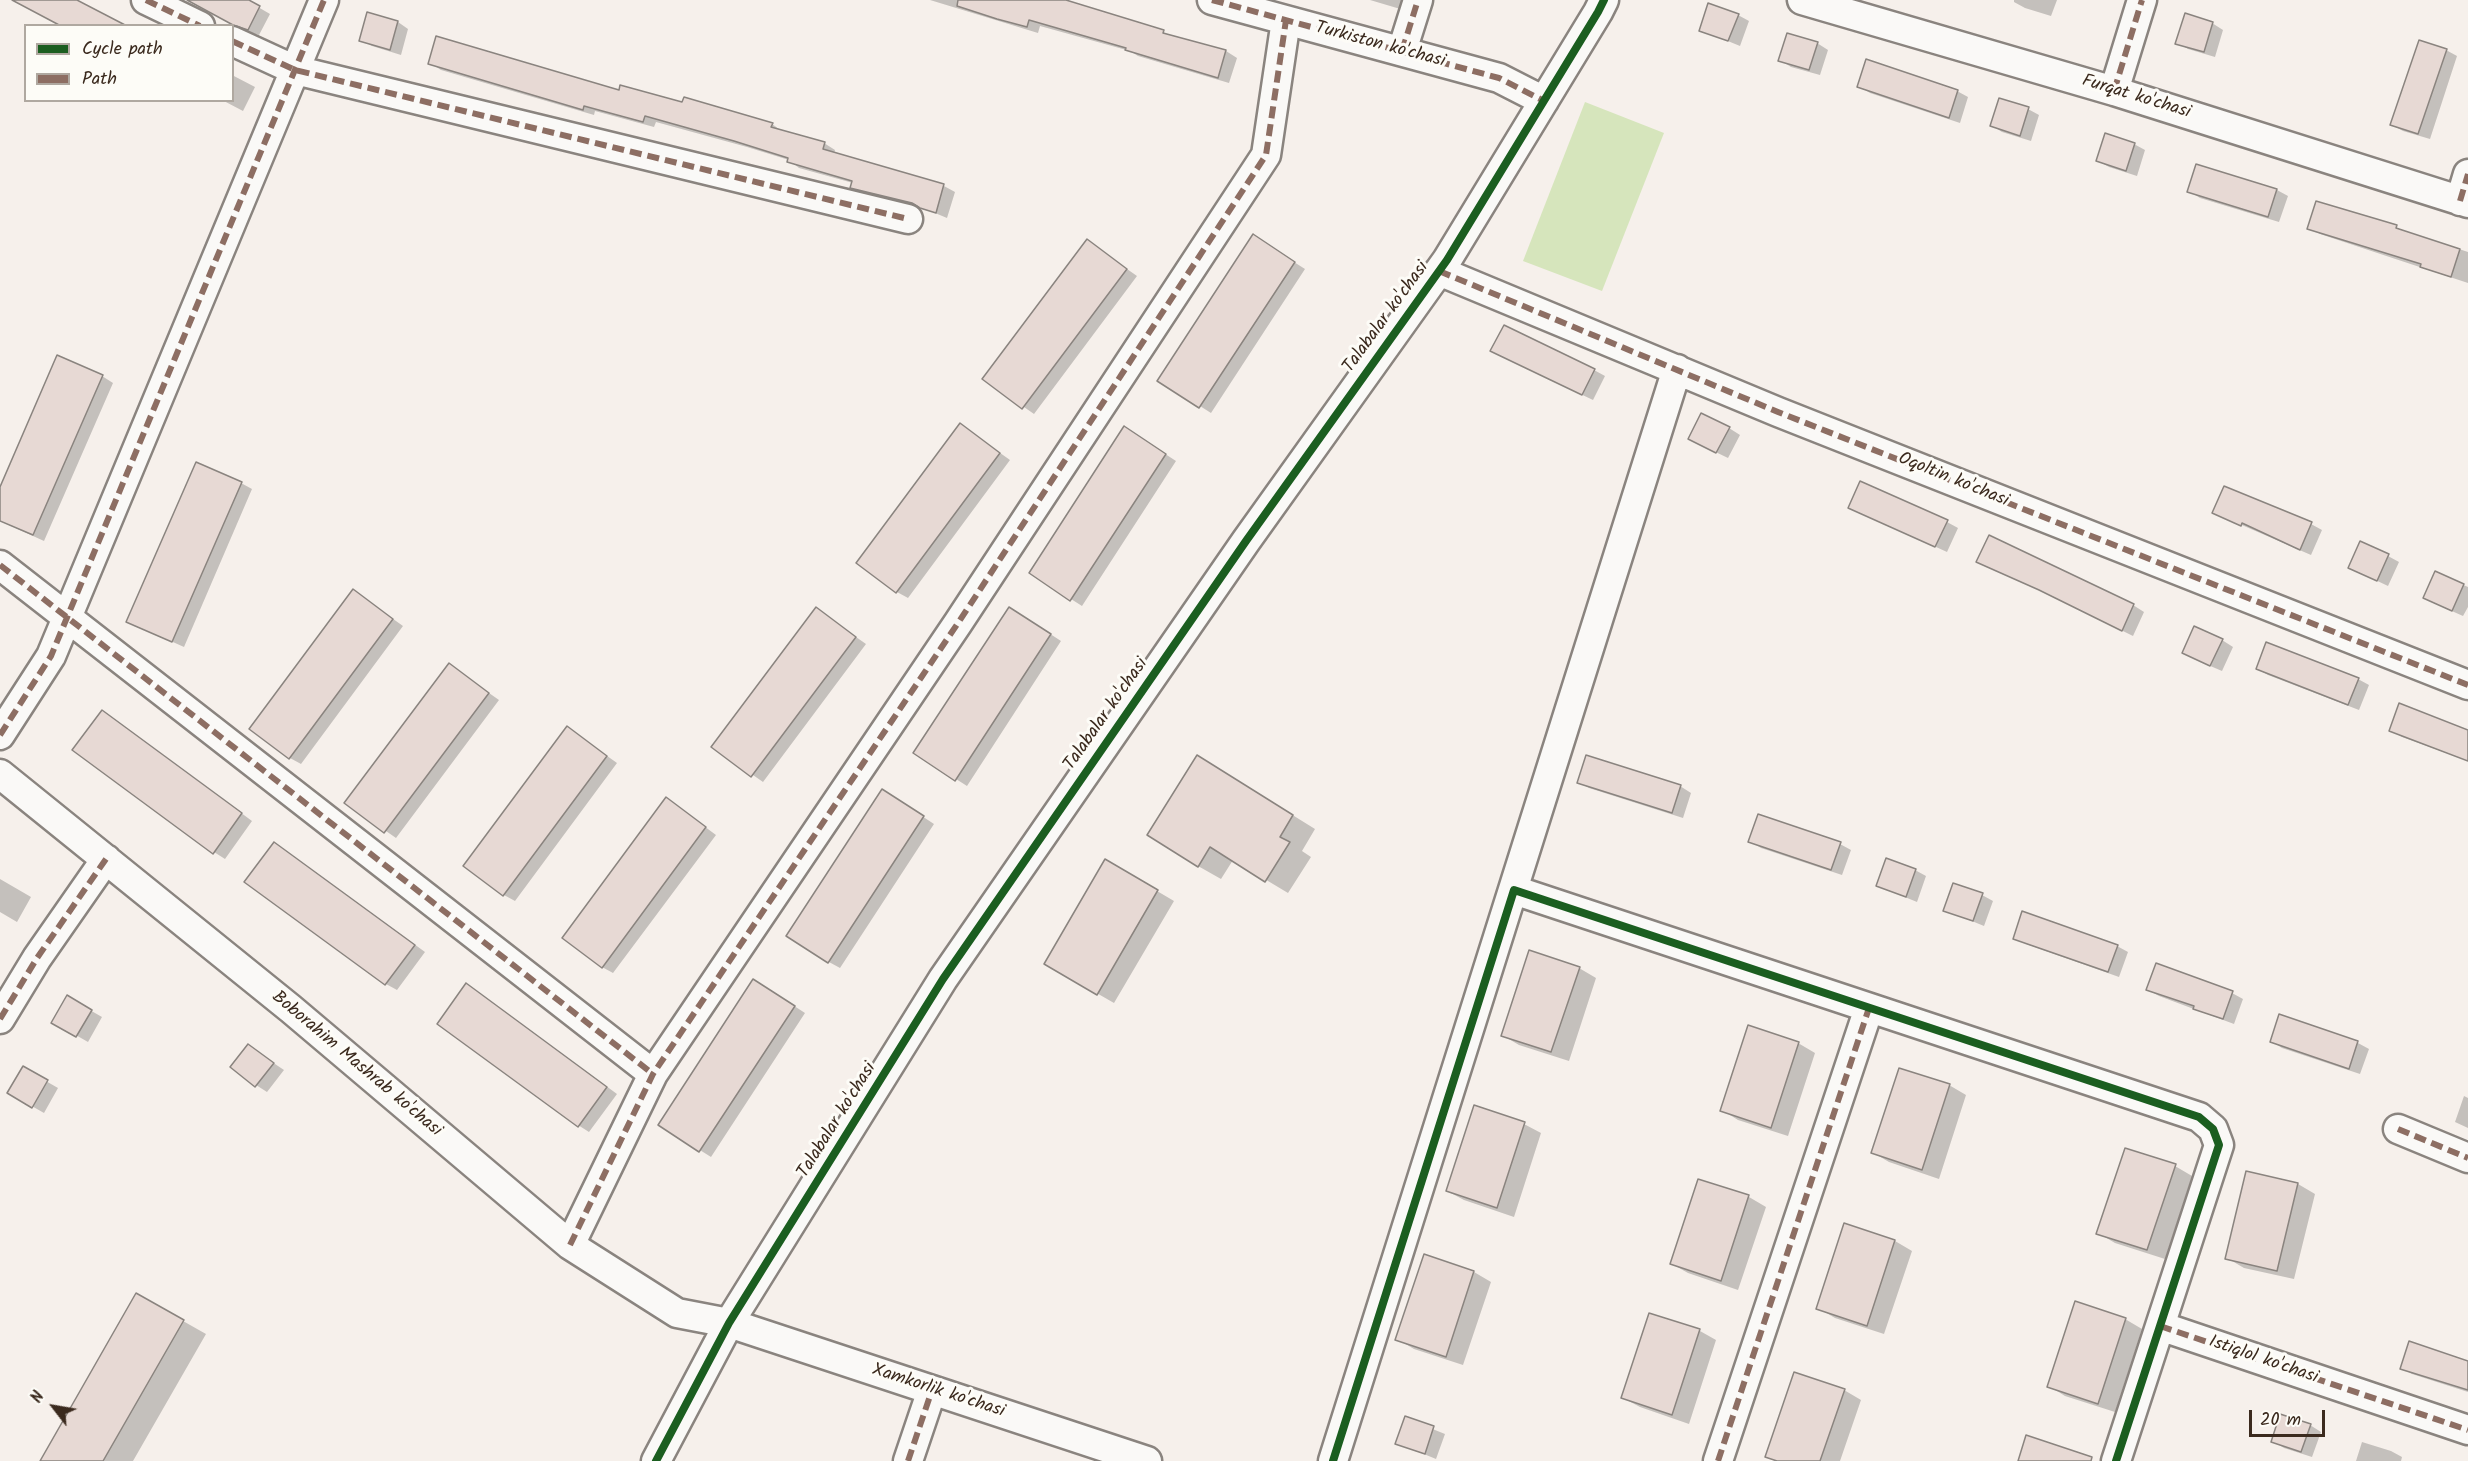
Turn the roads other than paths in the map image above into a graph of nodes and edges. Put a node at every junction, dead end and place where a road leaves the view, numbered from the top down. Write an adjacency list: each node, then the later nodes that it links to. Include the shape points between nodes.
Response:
1 (146, 0): 9 (street)
2 (324, 0): 12 (street)
3 (1212, 0): 8 (street, Turkiston ko'chasi)
4 (1418, 0): 11 (street)
5 (1604, 0): 14 (street, Talabalar ko'chasi)
6 (1802, 0): 13 (street, Furqat ko'chasi)
7 (2142, 0): 13 (street)
8 (1286, 20): 11 (street, Turkiston ko'chasi); 28 (street, via 1266,155 965,613)
9 (196, 24)
10 (234, 41): 12 (street)
11 (1401, 51): 14 (street, Turkiston ko'chasi, via 1499,78)
12 (295, 70): 16 (street); 20 (street)
13 (2114, 90): 15 (street, Furqat ko'chasi)
14 (1544, 101): 17 (street, Talabalar ko'chasi)
15 (2465, 193)
16 (908, 219)
17 (1439, 271): 18 (street, Oqoltin ko'chasi); 32 (street, Talabalar ko'chasi, via 1246,541 944,979)
18 (1677, 369): 21 (street, Oqoltin ko'chasi); 25 (street)
19 (0, 565): 20 (street)
20 (68, 617): 22 (street, via 51,656); 28 (street)
21 (2468, 685)
22 (0, 735)
23 (0, 774): 24 (street, Boborahim Mashrab ko'chasi)
24 (106, 859): 27 (street); 31 (street, Boborahim Mashrab ko'chasi)
25 (1514, 890): 26 (street); 39 (street)
26 (1869, 1008): 33 (street, via 2199,1117 2213,1129 2219,1145); 40 (street)
27 (0, 1019)
28 (654, 1074): 31 (street)
29 (2398, 1129): 30 (street)
30 (2468, 1158)
31 (570, 1245): 32 (street, Boborahim Mashrab ko'chasi, via 677,1313)
32 (729, 1323): 34 (street, Xamkorlik ko'chasi); 36 (street, Talabalar ko'chasi)
33 (2160, 1326): 35 (street, Istiqlol ko'chasi); 41 (street)
34 (932, 1390): 37 (street); 38 (street, Xamkorlik ko'chasi)
35 (2468, 1430)
36 (656, 1461)
37 (908, 1461)
38 (1147, 1461)
39 (1333, 1461)
40 (1718, 1461)
41 (2116, 1461)

